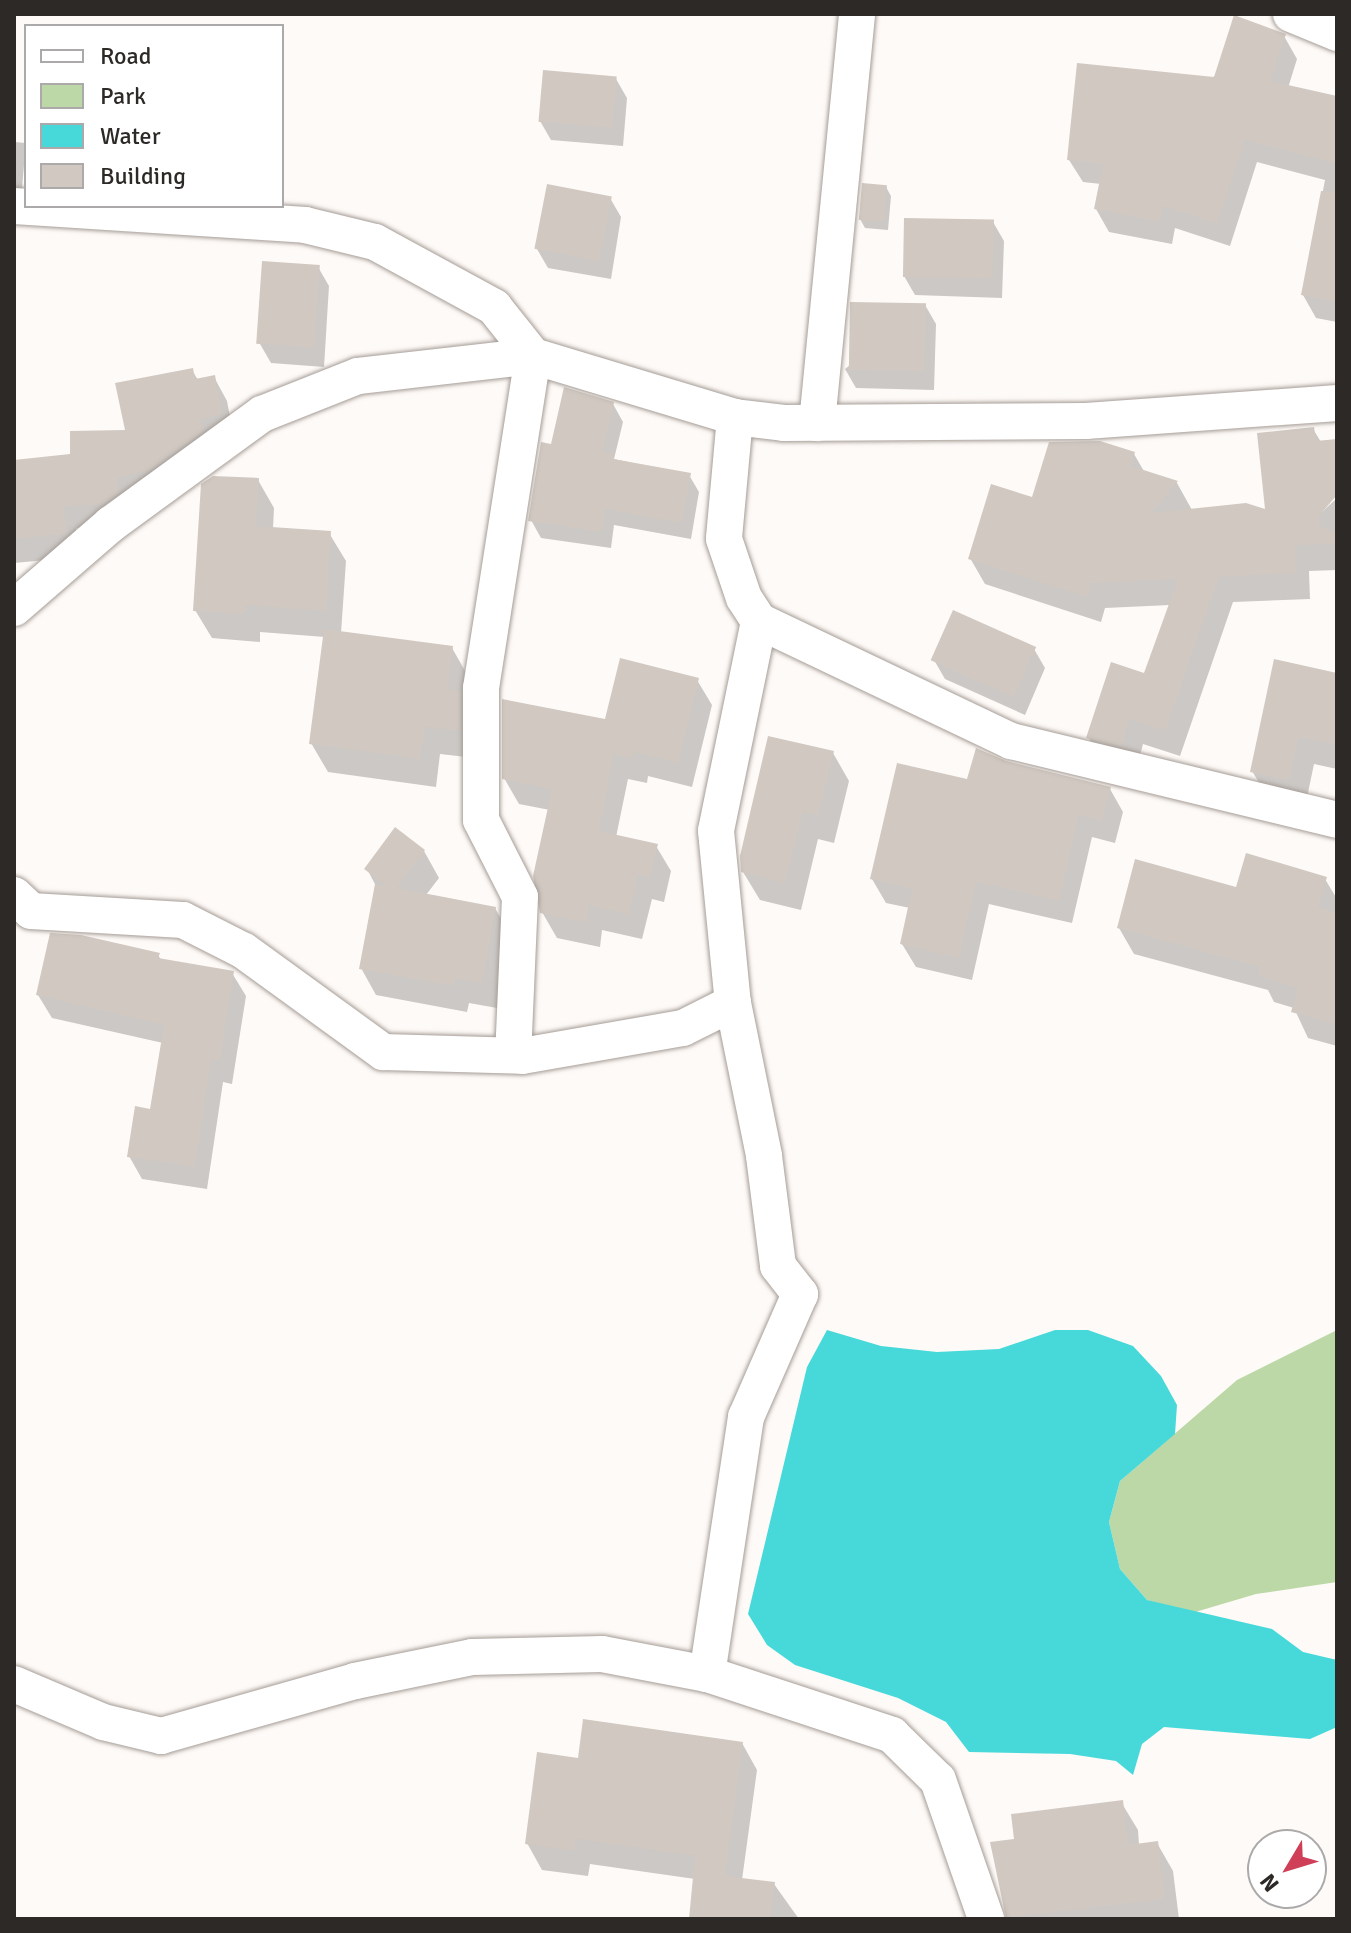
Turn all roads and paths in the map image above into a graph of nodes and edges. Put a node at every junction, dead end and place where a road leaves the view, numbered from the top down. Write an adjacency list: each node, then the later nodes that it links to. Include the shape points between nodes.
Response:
1 (857, 14): 8 (street)
2 (1291, 14): 3 (street)
3 (1337, 33)
4 (45, 208): 5 (street, via 305,225 375,242 494,307)
5 (533, 356): 7 (street); 9 (street, via 358,376 262,414 111,524); 14 (street, via 481,688 481,820 520,897)
6 (1337, 403): 8 (street, via 1086,421)
7 (735, 417): 8 (street); 10 (street, via 724,539 744,598)
8 (817, 423)
9 (14, 608)
10 (759, 621): 11 (street, via 1011,741); 13 (street, via 716,831)
11 (1337, 820)
12 (14, 895): 14 (street, via 31,911 183,920 244,951 383,1052)
13 (733, 1003): 14 (street, via 683,1028); 15 (street, via 764,1156 778,1266 800,1294 746,1417)
14 (513, 1055)
15 (707, 1674): 16 (street, via 602,1654 472,1657 355,1681 161,1736 103,1722); 17 (street, via 892,1735 938,1780)
16 (14, 1684)
17 (986, 1919)

